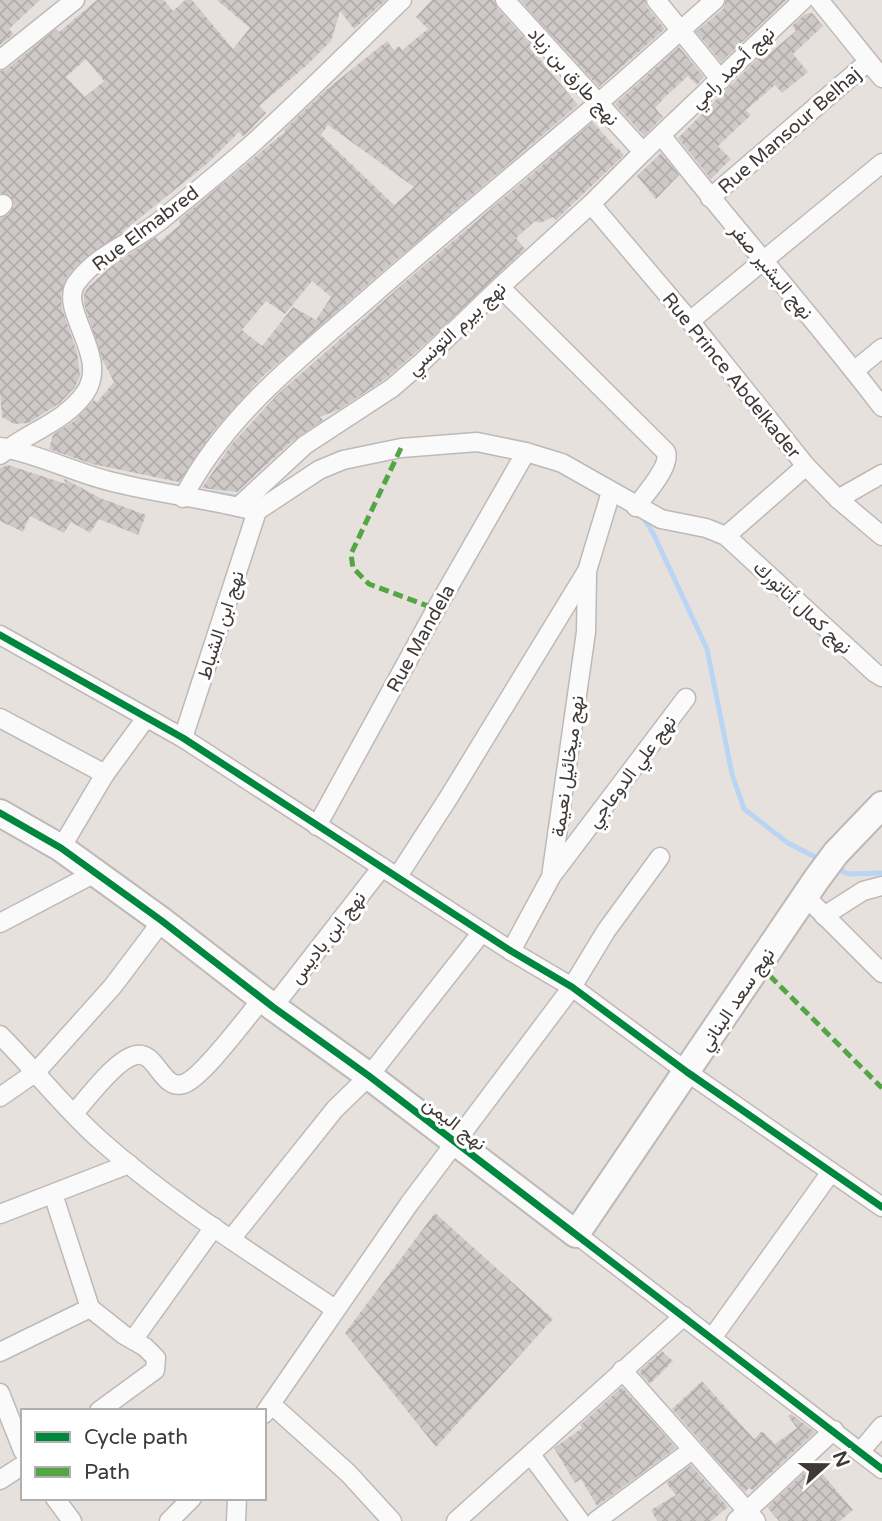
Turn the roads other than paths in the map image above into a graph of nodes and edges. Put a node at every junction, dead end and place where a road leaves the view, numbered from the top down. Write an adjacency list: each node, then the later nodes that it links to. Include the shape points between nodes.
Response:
1 (75, 0): 10 (street)
2 (402, 0): 26 (street, Rue Elmabred, via 253,143 159,223 91,267 76,283 73,302 94,368 92,381 76,404 55,422)
3 (505, 0): 14 (street, نهج طارق بن زياد)
4 (656, 0): 9 (street)
5 (715, 0): 9 (street)
6 (803, 0): 8 (street, نهج أحمد رامي)
7 (819, 0): 11 (street)
8 (782, 7): 13 (street, نهج أحمد رامي)
9 (680, 31): 13 (street); 14 (street)
10 (0, 60)
11 (869, 62): 12 (street); 18 (street, Rue Mansour Belhaj)
12 (882, 78)
13 (721, 79): 15 (street, نهج أحمد رامي)
14 (598, 103): 16 (street, نهج طارق بن زياد); 31 (street, via 258,396 195,474)
15 (662, 135): 16 (street, نهج بيرم التونسي); 18 (street, نهج البشير صفر)
16 (643, 152): 19 (street, نهج بيرم التونسي)
17 (882, 163): 20 (street)
18 (710, 198): 20 (street, نهج البشير صفر)
19 (591, 204): 21 (street, نهج بيرم التونسي); 22 (street, Rue Prince Abdelkader)
20 (764, 260): 22 (street); 24 (street, نهج البشير صفر)
21 (500, 287): 33 (street, نهج بيرم التونسي, via 392,388 305,445); 34 (street, via 666,452 665,466)
22 (690, 321): 28 (street, Rue Prince Abdelkader)
23 (882, 348): 24 (street)
24 (854, 371): 25 (street, نهج البشير صفر)
25 (882, 407)
26 (3, 450): 31 (street)
27 (526, 452): 30 (street, via 562,463); 35 (street, via 477,442 353,457 319,470); 48 (street, Rue Mandela)
28 (806, 466): 32 (street, Rue Prince Abdelkader); 36 (street)
29 (882, 474): 32 (street)
30 (611, 492): 34 (street); 38 (street)
31 (183, 498): 33 (street)
32 (838, 499): 37 (street, Rue Prince Abdelkader)
33 (238, 507): 35 (street)
34 (636, 507): 36 (street, via 661,519)
35 (257, 511): 44 (street, نهج ابن الشباط)
36 (726, 536): 40 (street, نهج كمال أتاتورك)
37 (882, 536)
38 (587, 571): 53 (street); 54 (street, نهج ميخائيل نعيمة, via 586,632)
39 (0, 635): 43 (street)
40 (882, 677)
41 (686, 698): 54 (street, نهج علي الدوعاجي)
42 (0, 718): 45 (street)
43 (146, 718): 44 (street); 45 (street)
44 (183, 738): 48 (street)
45 (105, 774): 49 (street)
46 (882, 806): 56 (street, نهج سعد البناني, via 836,853)
47 (0, 813): 49 (street, نهج اليمن)
48 (317, 826): 51 (street)
49 (61, 848): 52 (street, نهج اليمن)
50 (660, 857): 62 (street)
51 (382, 867): 53 (street); 63 (street, نهج ابن باديس)
52 (95, 873): 57 (street, نهج اليمن); 58 (street)
53 (398, 876): 59 (street)
54 (551, 877): 60 (street, نهج ميخائيل نعيمة)
55 (882, 886): 56 (street)
56 (815, 898): 61 (street); 66 (street, نهج سعد البناني)
57 (162, 921): 63 (street, نهج اليمن); 65 (street, via 113,986)
58 (0, 923)
59 (482, 932): 60 (street); 67 (street)
60 (511, 951): 62 (street)
61 (882, 973)
62 (572, 987): 66 (street); 70 (street)
63 (268, 1002): 67 (street, نهج اليمن); 69 (street, نهج ابن باديس, via 187,1083 169,1083 145,1056 137,1055 111,1073)
64 (0, 1035): 65 (street)
65 (36, 1072): 68 (street); 69 (street)
66 (687, 1072): 72 (street); 77 (street, نهج سعد البناني)
67 (369, 1076): 70 (street, نهج اليمن); 78 (street, via 335,1109)
68 (0, 1097)
69 (74, 1113): 71 (street)
70 (456, 1144): 77 (street, نهج اليمن); 80 (street)
71 (129, 1164): 73 (street); 76 (street)
72 (831, 1172): 74 (street); 82 (street)
73 (53, 1194): 75 (street); 79 (street)
74 (882, 1207)
75 (0, 1214)
76 (214, 1227): 78 (street); 83 (street)
77 (576, 1234): 81 (street, نهج اليمن)
78 (231, 1239): 80 (street)
79 (90, 1308): 83 (street); 84 (street)
80 (335, 1309): 88 (street)
81 (684, 1316): 82 (street, نهج اليمن); 85 (street)
82 (712, 1338): 90 (street, نهج اليمن)
83 (133, 1340): 87 (street, via 153,1353 155,1370)
84 (0, 1352)
85 (622, 1370): 92 (street); 94 (street)
86 (0, 1393): 91 (street)
87 (102, 1409)
88 (268, 1409): 105 (street, via 348,1473)
89 (882, 1426): 93 (street)
90 (834, 1430): 93 (street, نهج اليمن); 101 (street)
91 (21, 1446)
92 (692, 1450): 101 (street); 108 (street)
93 (860, 1452): 96 (street, نهج اليمن)
94 (531, 1454): 106 (street); 107 (street)
95 (21, 1466): 97 (street)
96 (882, 1469)
97 (0, 1480)
98 (56, 1500): 102 (street)
99 (190, 1500): 103 (street)
100 (237, 1500): 104 (street)
101 (747, 1518)
102 (72, 1521)
103 (169, 1521)
104 (236, 1521)
105 (392, 1521)
106 (456, 1521)
107 (580, 1521)
108 (596, 1521)

